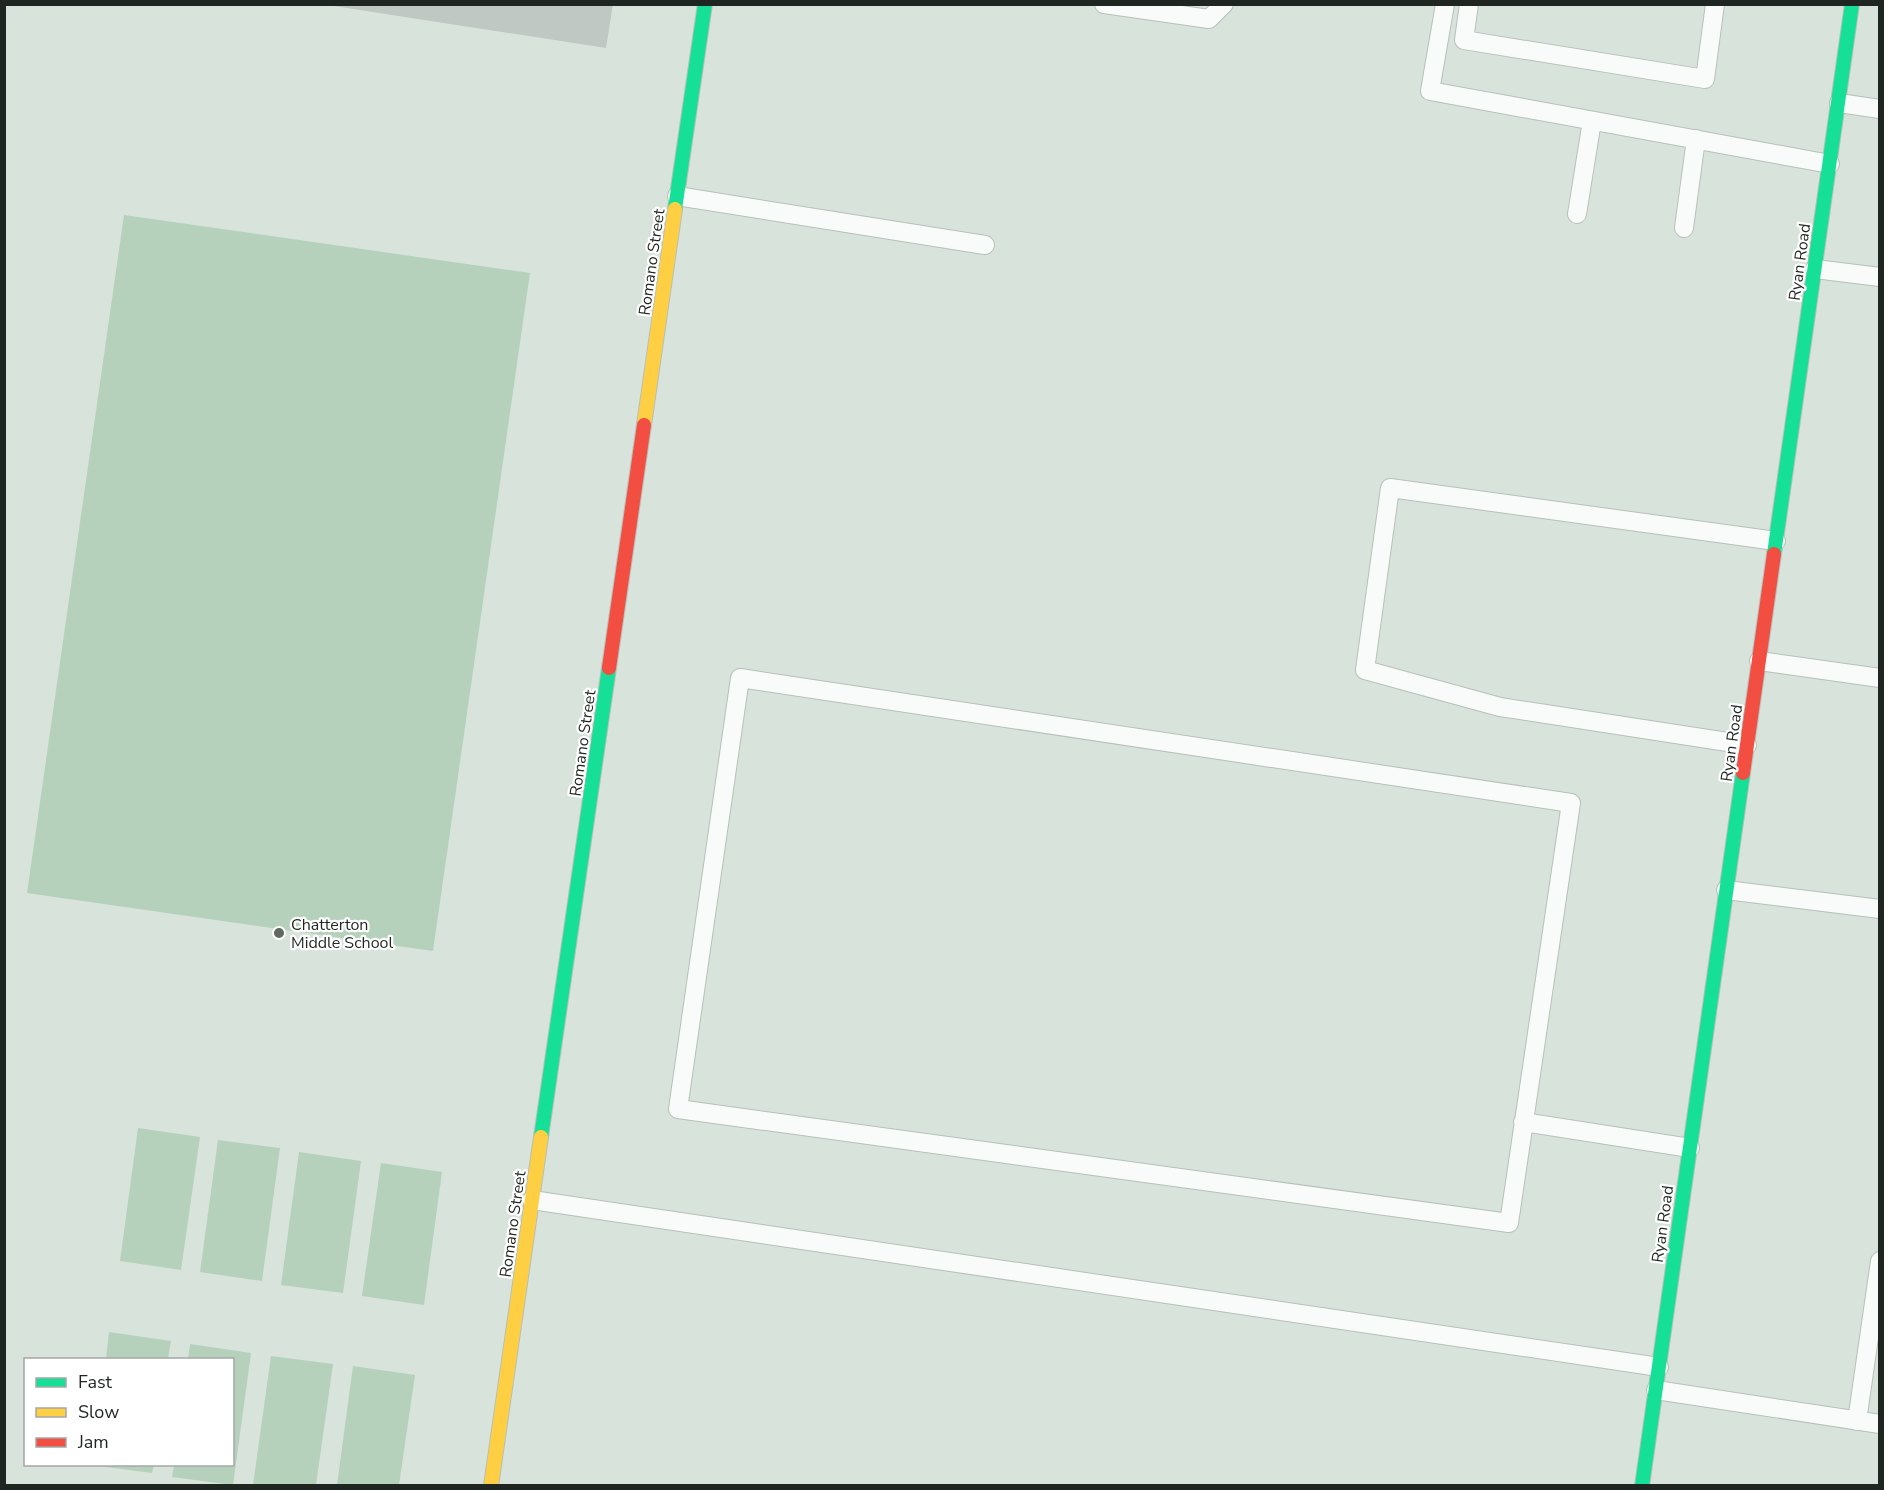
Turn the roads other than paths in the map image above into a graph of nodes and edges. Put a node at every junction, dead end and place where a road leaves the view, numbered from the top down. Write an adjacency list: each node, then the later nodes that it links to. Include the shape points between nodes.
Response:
1 (705, 4): 13 (main road, Romano Street)
2 (1104, 4): 3 (lane, via 1209,19)
3 (1224, 4)
4 (1445, 4): 10 (lane, via 1430,91)
5 (1469, 4): 6 (lane, via 1464,40 1705,79)
6 (1715, 4)
7 (1852, 4): 8 (main road, Ryan Road)
8 (1839, 103): 9 (lane); 12 (main road, Ryan Road)
9 (1880, 108)
10 (1592, 120): 11 (lane); 14 (lane)
11 (1696, 140): 12 (lane); 15 (lane)
12 (1830, 164): 17 (main road, Ryan Road)
13 (677, 196): 16 (lane); 27 (main road, Romano Street)
14 (1577, 213)
15 (1684, 228)
16 (986, 245)
17 (1815, 269): 18 (lane); 19 (main road, Ryan Road)
18 (1880, 278)
19 (1776, 541): 20 (main road, Ryan Road); 22 (lane, via 1390,488 1365,670 1500,707)
20 (1759, 661): 21 (lane); 22 (main road, Ryan Road)
21 (1880, 678)
22 (1748, 745): 23 (main road, Ryan Road)
23 (1726, 890): 24 (lane); 26 (main road, Ryan Road)
24 (1880, 909)
25 (1523, 1122): 25 (lane, via 1571,803 740,678 678,1109 1509,1223); 26 (lane)
26 (1690, 1148): 30 (main road, Ryan Road)
27 (532, 1200): 30 (lane); 34 (main road, Romano Street)
28 (1880, 1261): 29 (lane)
29 (1878, 1279): 32 (lane)
30 (1659, 1367): 31 (main road, Ryan Road)
31 (1656, 1390): 32 (lane); 35 (main road, Ryan Road)
32 (1857, 1421): 33 (lane)
33 (1880, 1424)
34 (491, 1485)
35 (1642, 1485)

